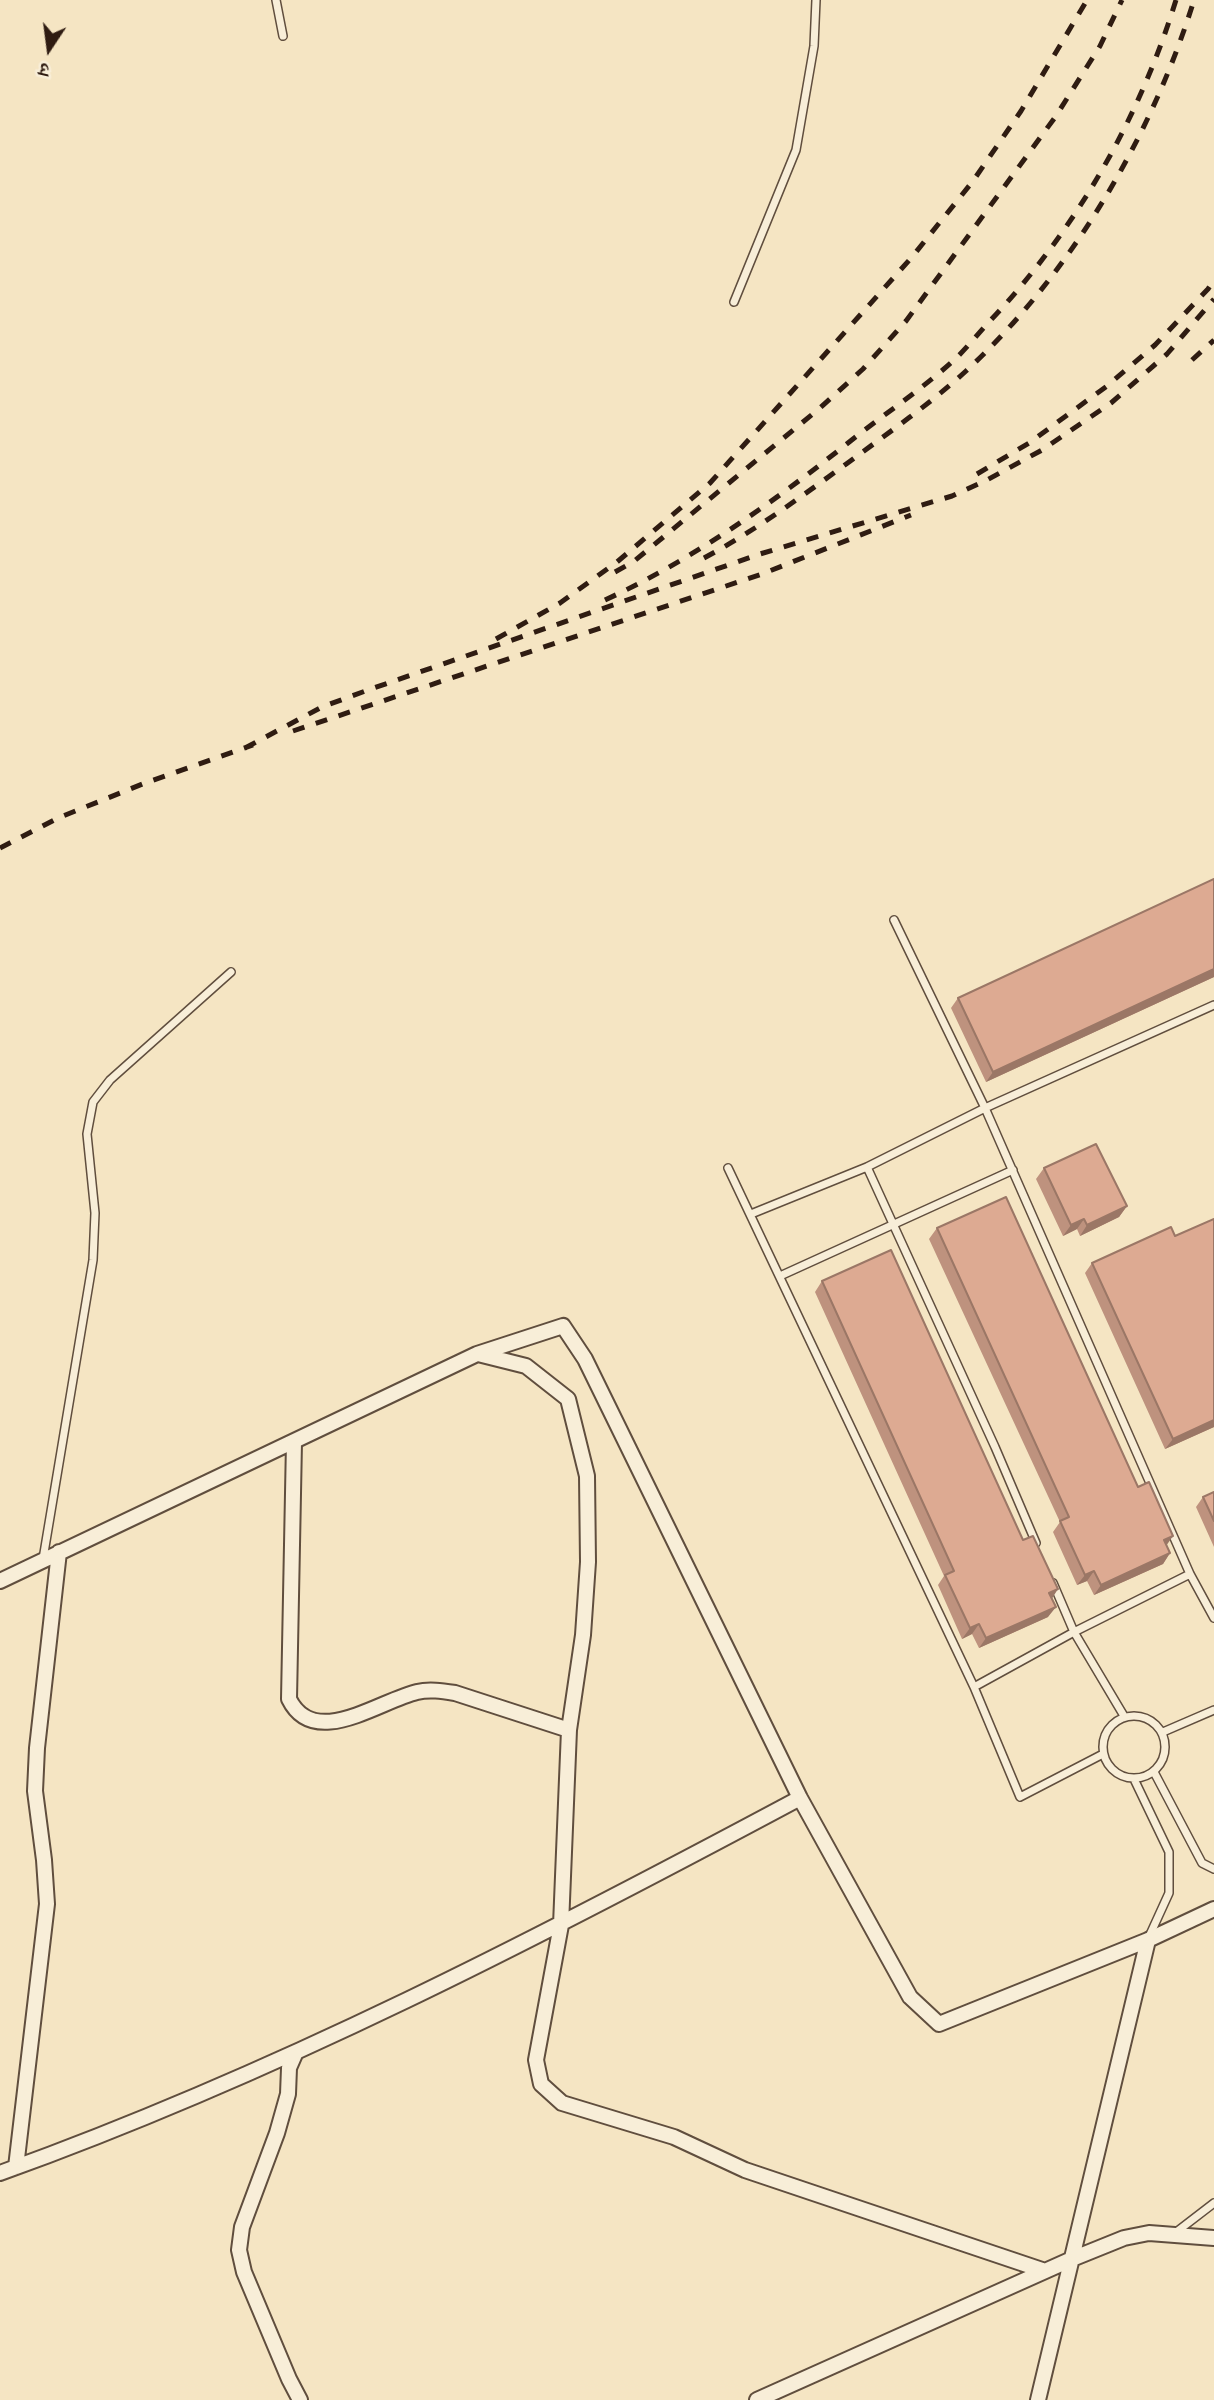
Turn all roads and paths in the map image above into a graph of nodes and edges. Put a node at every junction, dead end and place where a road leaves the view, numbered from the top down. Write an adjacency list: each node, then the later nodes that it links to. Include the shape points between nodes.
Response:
1 (275, 0): 3 (lane)
2 (816, 0): 4 (lane, via 814,46 796,150)
3 (283, 36)
4 (734, 302)
5 (894, 920): 8 (lane)
6 (231, 972): 19 (lane, via 110,1080 93,1102 87,1134 95,1213 93,1260)
7 (1214, 1005): 8 (lane)
8 (985, 1108): 9 (lane); 11 (lane)
9 (867, 1167): 12 (lane); 13 (lane)
10 (728, 1168): 12 (lane)
11 (1013, 1170): 13 (lane); 21 (lane)
12 (751, 1214): 14 (lane)
13 (894, 1226): 14 (lane); 17 (lane)
14 (780, 1276): 25 (lane)
15 (477, 1354): 16 (street); 28 (street, via 526,1366 568,1399 587,1476 583,1635); 33 (street, via 563,1326 585,1359)
16 (294, 1442): 18 (street); 28 (street, via 289,1699 295,1712 321,1722 339,1721 417,1692 436,1690)
17 (1037, 1546)
18 (59, 1552): 19 (street); 39 (street, via 35,1780 47,1904)
19 (43, 1560): 22 (street)
20 (1048, 1571): 24 (lane)
21 (1190, 1574): 23 (lane); 24 (lane)
22 (0, 1581)
23 (1214, 1618)
24 (1074, 1632): 25 (lane); 27 (lane)
25 (974, 1687): 30 (lane, via 1020,1797)
26 (1214, 1710): 29 (lane)
27 (1124, 1717): 29 (lane, via 1146,1717); 30 (lane, via 1106,1731)
28 (569, 1730): 36 (street)
29 (1163, 1732): 31 (lane, via 1166,1754)
30 (1103, 1754): 32 (lane, via 1114,1772)
31 (1154, 1772): 32 (lane); 34 (lane, via 1202,1863)
32 (1135, 1779): 37 (lane, via 1169,1852 1169,1893)
33 (800, 1798): 36 (street); 37 (street, via 910,1997 939,2024)
34 (1214, 1869)
35 (1214, 1909): 37 (street)
36 (561, 1925): 38 (street); 45 (street, via 536,2060 541,2084 562,2103 674,2137 746,2170)
37 (1148, 1940): 44 (street)
38 (296, 2052): 39 (street); 46 (street, via 289,2068 285,2107 242,2227 239,2250 244,2272)
39 (16, 2167): 40 (street)
40 (0, 2172)
41 (1214, 2203): 42 (lane)
42 (1175, 2233): 43 (street); 44 (street, via 1124,2238)
43 (1214, 2238)
44 (1072, 2259): 45 (street); 48 (street)
45 (1045, 2271): 47 (street)
46 (300, 2400)
47 (757, 2400)
48 (1038, 2400)

